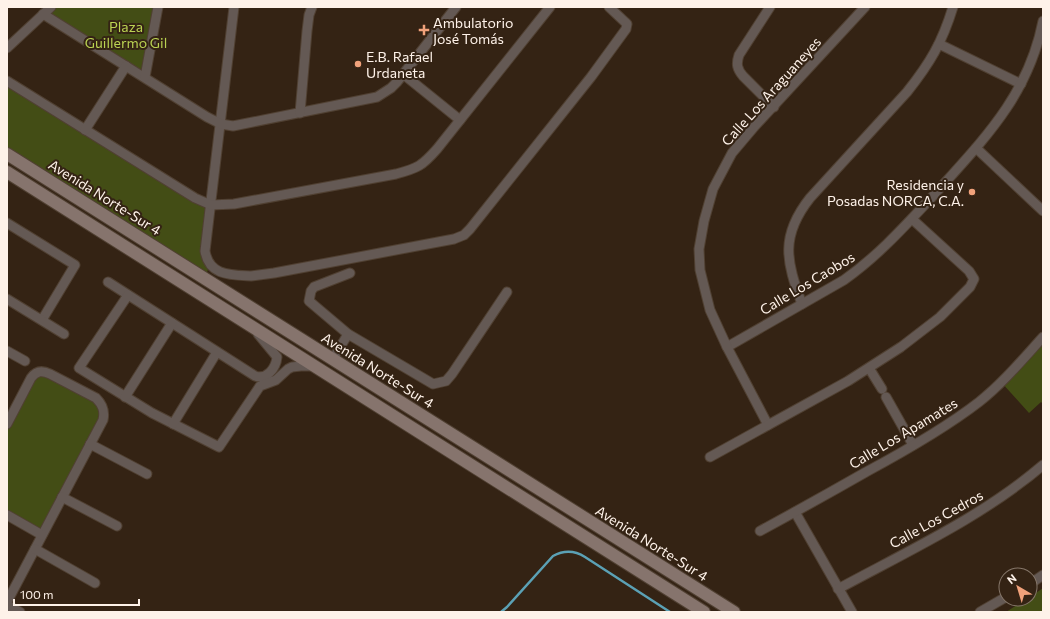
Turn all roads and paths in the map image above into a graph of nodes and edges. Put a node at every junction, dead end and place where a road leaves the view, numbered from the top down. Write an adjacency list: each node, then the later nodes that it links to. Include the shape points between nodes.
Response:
1 (51, 7): 11 (street)
2 (158, 7): 17 (street)
3 (234, 7): 23 (street)
4 (312, 7): 21 (street, via 307,31)
5 (456, 7): 16 (street)
6 (550, 7): 22 (street)
7 (609, 7): 32 (street, via 627,24 626,29 464,235 251,276 222,273)
8 (770, 7): 20 (street, via 736,62 738,71)
9 (866, 7): 20 (street, Calle Los Araguaneyes)
10 (953, 7): 13 (street)
11 (43, 14): 14 (street); 15 (street)
12 (1043, 21): 19 (street, Calle Los Caobos, via 1036,52)
13 (939, 44): 19 (street); 39 (street, via 928,65 907,92 810,198 798,215 791,233 788,254 789,266)
14 (7, 48)
15 (126, 66): 17 (street); 24 (street)
16 (403, 74): 21 (street, via 391,88 377,97); 22 (street)
17 (144, 77): 23 (street)
18 (7, 81): 24 (street)
19 (1021, 84): 25 (street, Calle Los Caobos, via 1007,109)
20 (774, 106): 46 (street, Calle Los Araguaneyes, via 741,142 724,166 713,189 704,221 699,249 701,280 710,310)
21 (300, 113): 23 (street, via 239,126)
22 (460, 120): 28 (street, via 427,160 412,170 234,204)
23 (220, 124): 28 (street)
24 (84, 130): 28 (street, via 195,198)
25 (976, 148): 29 (street); 30 (street, Calle Los Caobos)
26 (7, 154): 34 (main road, Avenida Norte-Sur 4)
27 (7, 172): 42 (main road)
28 (211, 205): 32 (street, via 205,242 205,256)
29 (1042, 208)
30 (912, 219): 39 (street, Calle Los Caobos, via 861,268); 54 (street, via 970,271 974,279 954,304 929,327)
31 (7, 223): 40 (street, via 75,265)
32 (209, 263): 34 (street)
33 (350, 273): 44 (street, via 314,287 309,301)
34 (206, 279): 50 (main road, Avenida Norte-Sur 4)
35 (108, 282): 37 (street)
36 (507, 292): 44 (street, via 446,382 433,384)
37 (128, 295): 41 (street); 56 (street, via 79,368)
38 (7, 299): 40 (street)
39 (802, 304): 46 (street, Calle Los Caobos)
40 (42, 320): 43 (street)
41 (172, 323): 48 (street); 56 (street)
42 (252, 326): 49 (street); 52 (main road)
43 (64, 334)
44 (348, 334): 50 (street)
45 (1043, 337): 61 (street, Calle Los Apamates, via 979,402)
46 (727, 347): 59 (street, Calle Los Araguaneyes)
47 (7, 351): 51 (street)
48 (217, 352): 55 (street, via 255,376); 58 (street)
49 (277, 357): 53 (street); 55 (street)
50 (332, 359): 78 (main road, Avenida Norte-Sur 4)
51 (26, 361)
52 (314, 366): 53 (street); 77 (main road)
53 (292, 367): 55 (street)
54 (869, 368): 59 (street); 61 (street)
55 (273, 377): 58 (street, via 258,387 219,447)
56 (126, 397): 58 (street)
57 (7, 424): 60 (street, via 31,378 38,372 46,372 96,398 101,404 104,416)
58 (173, 424)
59 (768, 425): 62 (street)
60 (90, 444): 64 (street); 65 (street)
61 (913, 445): 66 (street, Calle Los Apamates)
62 (710, 457)
63 (1043, 465): 73 (street, Calle Los Cedros, via 973,515)
64 (147, 474)
65 (62, 497): 68 (street); 70 (street)
66 (795, 512): 69 (street, Calle Los Apamates); 73 (street)
67 (7, 515): 70 (street)
68 (117, 526)
69 (760, 531)
70 (42, 534): 71 (street)
71 (35, 549): 72 (street); 75 (street)
72 (95, 583)
73 (838, 589): 79 (street)
74 (998, 602): 80 (street)
75 (7, 604): 76 (street)
76 (20, 612)
77 (704, 612)
78 (734, 612)
79 (852, 612)
80 (980, 612)

